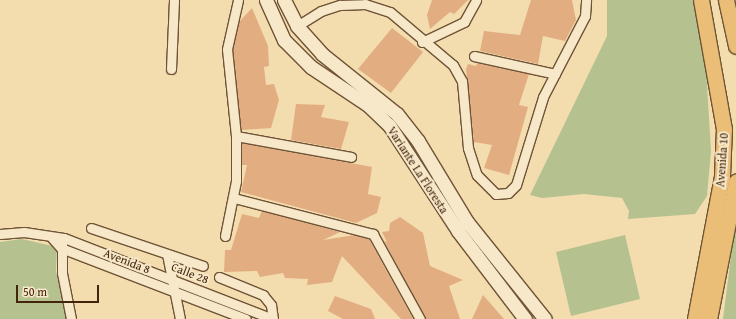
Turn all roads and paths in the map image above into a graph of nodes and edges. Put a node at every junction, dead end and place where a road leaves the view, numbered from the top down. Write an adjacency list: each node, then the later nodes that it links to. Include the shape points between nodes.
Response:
1 (174, 0): 13 (street)
2 (238, 0): 15 (street, via 227,49)
3 (266, 0): 35 (main road, Variante La Floresta, via 284,40 311,67 368,105 389,125 458,231)
4 (284, 0): 9 (main road, Variante La Floresta)
5 (476, 0): 10 (street, via 464,22)
6 (586, 0): 14 (street, via 585,16)
7 (700, 0): 17 (main road, Avenida 10, via 724,129)
8 (726, 0): 11 (main road)
9 (297, 26): 10 (street, via 321,11 340,5 365,4 390,12); 36 (main road, Variante La Floresta, via 322,54 396,114 418,141 466,222)
10 (422, 42): 14 (street, via 453,65 462,81 471,161 477,174 496,194 508,193 516,185 543,97)
11 (736, 46)
12 (474, 56): 14 (street)
13 (171, 69)
14 (555, 74)
15 (236, 136): 16 (street); 18 (street)
16 (351, 157)
17 (730, 190): 37 (main road, Avenida 10); 38 (main road, Avenida 10)
18 (234, 198): 21 (street); 34 (street, via 373,234)
19 (92, 228): 25 (street)
20 (0, 234): 22 (street, via 24,232)
21 (225, 236)
22 (52, 238): 23 (street, Calle 28); 24 (street, Avenida 8)
23 (64, 238): 24 (street); 28 (street, Calle 28)
24 (61, 248): 29 (street, Avenida 8); 30 (street, via 62,273)
25 (167, 254): 26 (street); 28 (street)
26 (203, 266)
27 (220, 277): 33 (street, via 263,295 271,305)
28 (173, 280): 29 (street); 33 (street, Calle 28)
29 (175, 292): 31 (street); 32 (street, Avenida 8)
30 (71, 319)
31 (180, 319)
32 (246, 319)
33 (273, 319)
34 (420, 319)
35 (526, 319)
36 (545, 319)
37 (695, 319)
38 (709, 319)

